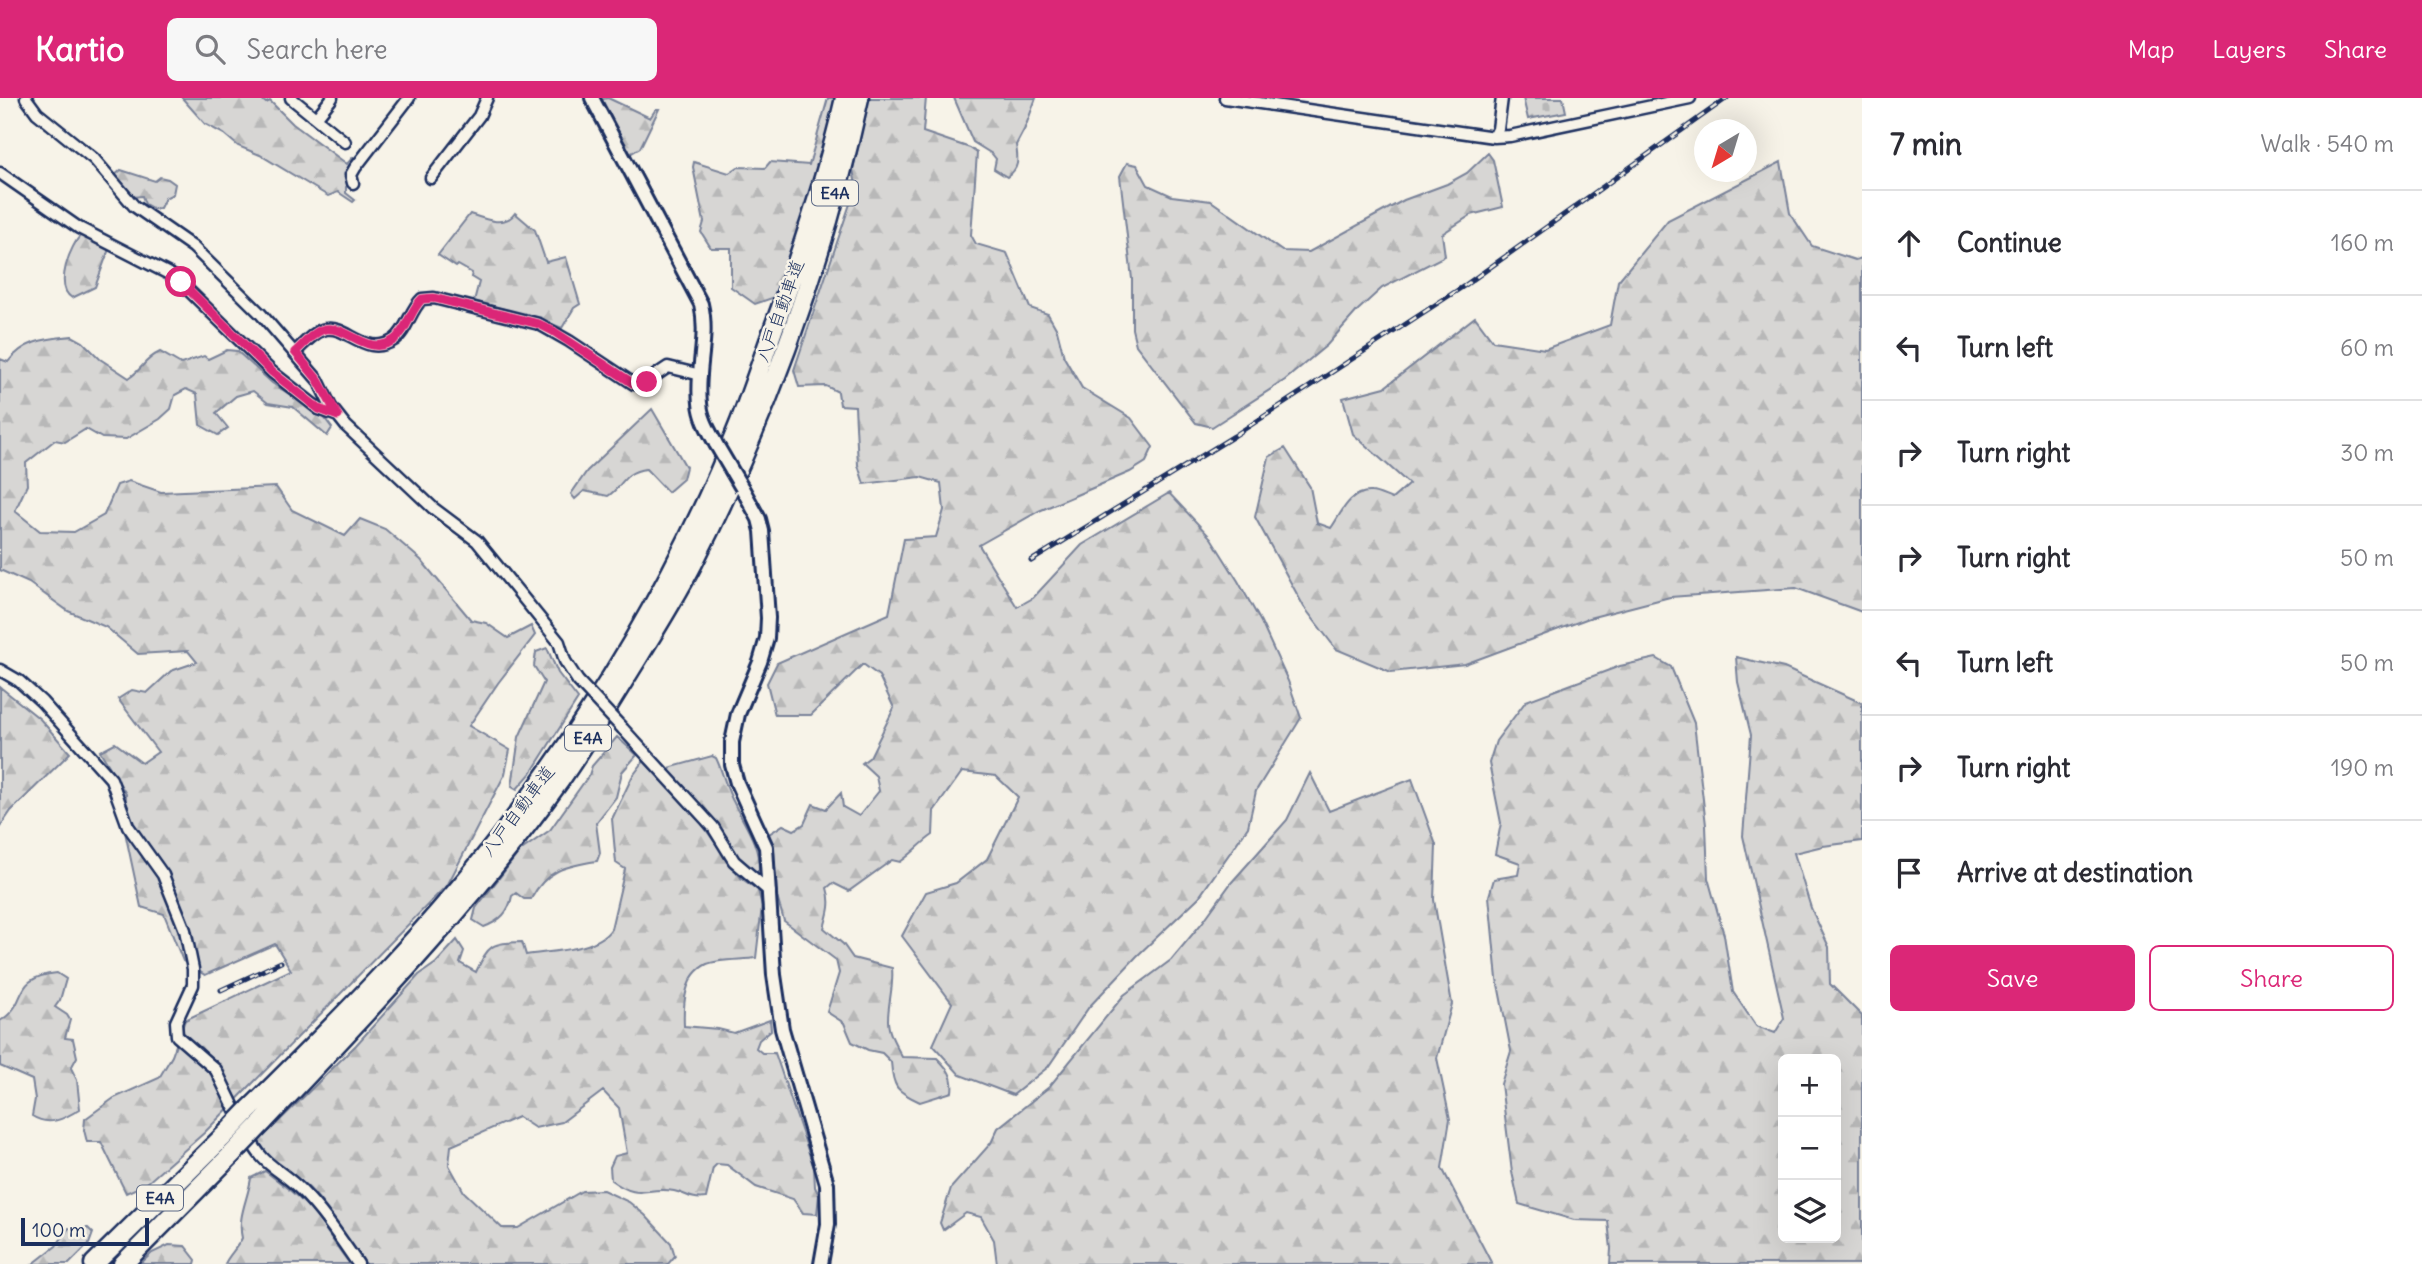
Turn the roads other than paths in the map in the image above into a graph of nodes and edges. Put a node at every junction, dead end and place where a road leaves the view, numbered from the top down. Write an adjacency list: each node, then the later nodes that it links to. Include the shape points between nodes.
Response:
1 (26, 98): 18 (street, via 37,113 94,159 134,206 202,255)
2 (291, 98): 12 (street)
3 (332, 98): 12 (street)
4 (409, 98): 17 (street, via 355,167)
5 (487, 98): 16 (street, via 479,116)
6 (592, 98): 19 (street, via 701,304 705,321)
7 (845, 98): 23 (highway, 八戸自動車道 / E4A, via 818,200 740,423 677,559 632,641 511,823 425,929)
8 (859, 98): 23 (highway, 八戸自動車道 / E4A, via 821,246 782,358 692,565 644,648 561,779 475,890 367,1013)
9 (1224, 98): 13 (street)
10 (1502, 98): 13 (street)
11 (1690, 98): 13 (street)
12 (316, 118): 14 (street)
13 (1494, 137)
14 (345, 142)
15 (0, 173): 20 (street, via 79,228 175,276 272,372 319,409)
16 (431, 178)
17 (353, 183)
18 (295, 352): 19 (street, via 324,329 341,331 363,343 386,343 395,339 422,299 434,298 539,324 634,384 647,382 668,366); 20 (street)
19 (701, 375): 22 (street, bridge, via 704,420 762,531 767,638 738,714 731,753 737,783 766,847)
20 (338, 416): 22 (street, bridge, via 433,508 477,541 559,642 578,681 713,827 734,861)
21 (0, 670): 27 (street, via 42,702 111,779 128,825 163,875 185,930 193,985 176,1022 177,1036 216,1070 261,1158 312,1202)
22 (770, 892): 28 (street, via 782,1029 827,1184 828,1224)
23 (257, 1115): 24 (highway, 八戸自動車道 / E4A, bridge)
24 (233, 1140): 25 (highway, 八戸自動車道 / E4A); 26 (highway, 八戸自動車道 / E4A)
25 (94, 1264)
26 (123, 1264)
27 (358, 1264)
28 (821, 1264)

